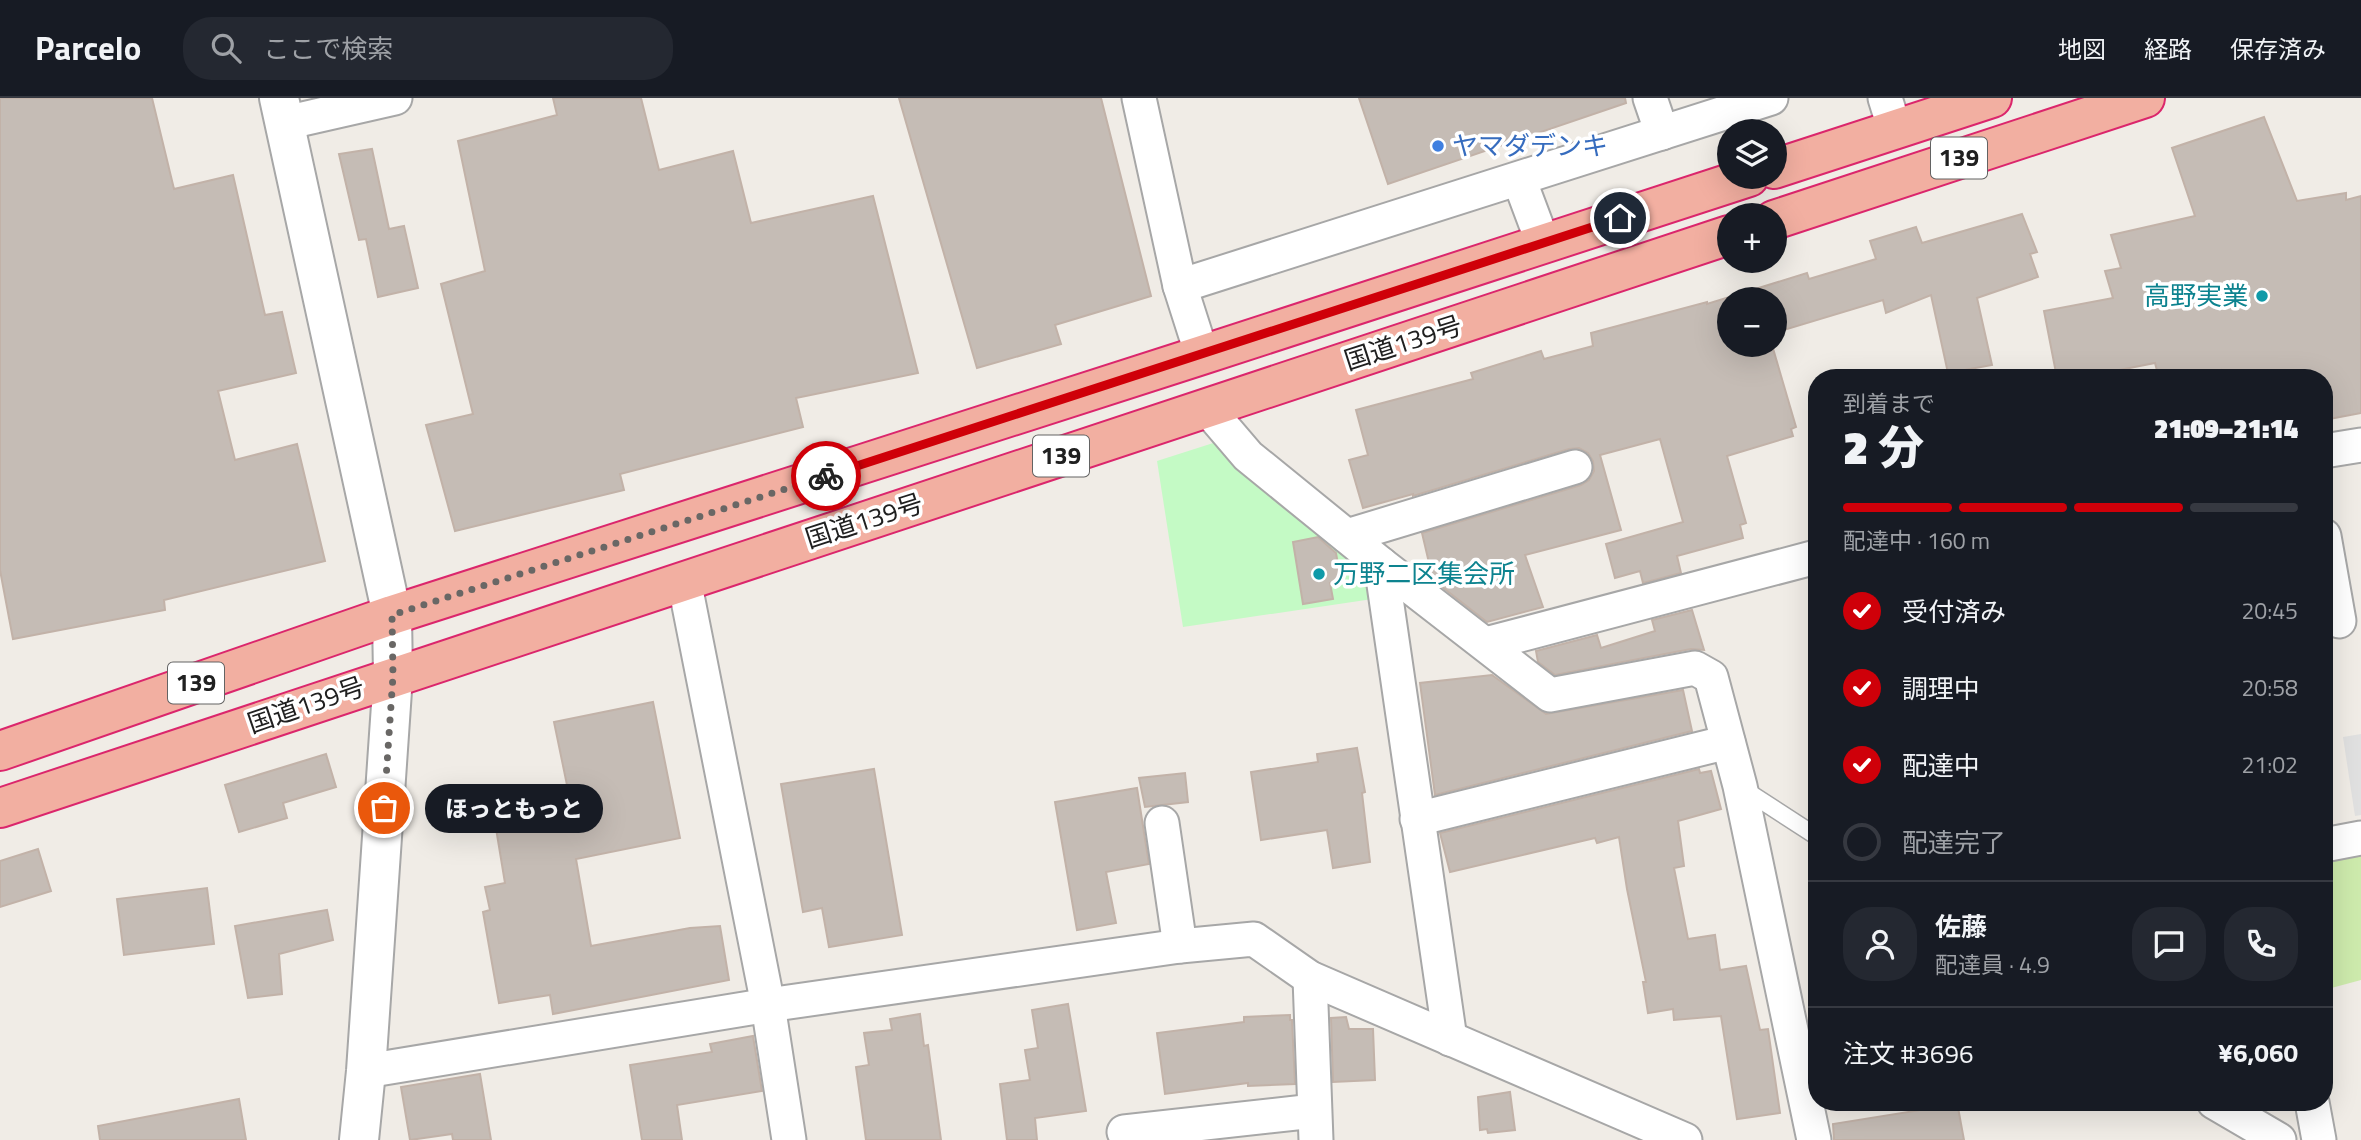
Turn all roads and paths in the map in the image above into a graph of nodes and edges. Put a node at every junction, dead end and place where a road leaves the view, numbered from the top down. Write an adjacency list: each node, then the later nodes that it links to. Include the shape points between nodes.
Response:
1 (395, 98): 7 (street)
2 (1139, 98): 16 (street)
3 (1650, 98): 9 (street)
4 (1771, 98): 9 (street)
5 (1992, 98): 8 (highway, 139)
6 (2145, 98): 13 (highway, 139)
7 (282, 111): 27 (street)
8 (1890, 114): 10 (highway, 139)
9 (1662, 133): 11 (street)
10 (1787, 163)
11 (1519, 179): 15 (street); 16 (street)
12 (1717, 187): 15 (highway, 国道139号 / 139)
13 (1787, 216)
14 (1717, 239): 18 (highway, 国道139号 / 139)
15 (1543, 243): 17 (highway, 国道139号 / 139)
16 (1180, 286): 17 (street)
17 (1202, 355): 27 (highway, 国道139号 / 139)
18 (1207, 408): 22 (street, via 1248,456); 25 (highway, 国道139号 / 139)
19 (2361, 444): 20 (street)
20 (2333, 449)
21 (1576, 467): 22 (street)
22 (1348, 537): 24 (street)
23 (1808, 559): 29 (street)
24 (1381, 564): 29 (street); 35 (street)
25 (684, 580): 30 (highway, 国道139号 / 139); 42 (street)
26 (2333, 587): 28 (street)
27 (392, 615): 30 (street); 32 (highway, 国道139号 / 139)
28 (2339, 621)
29 (1486, 644): 31 (street, via 1550,695 1695,668 1711,677)
30 (393, 676): 34 (highway, 国道139号 / 139); 44 (street)
31 (1728, 742): 33 (street); 35 (street)
32 (0, 751)
33 (1740, 786): 37 (lane); 52 (street)
34 (0, 808)
35 (1417, 819): 43 (street)
36 (1162, 823): 40 (street)
37 (1808, 831)
38 (2361, 838): 39 (street)
39 (2333, 843)
40 (1180, 946): 41 (street, via 1254,939); 42 (street)
41 (1310, 978): 43 (street); 47 (street)
42 (768, 1005): 44 (street); 50 (street)
43 (1450, 1039): 51 (street)
44 (366, 1071): 49 (street)
45 (2229, 1111): 53 (street)
46 (2314, 1111): 54 (street)
47 (1315, 1126): 48 (street)
48 (1124, 1132)
49 (359, 1140)
50 (789, 1140)
51 (1685, 1140)
52 (1814, 1140)
53 (2279, 1140)
54 (2319, 1140)

